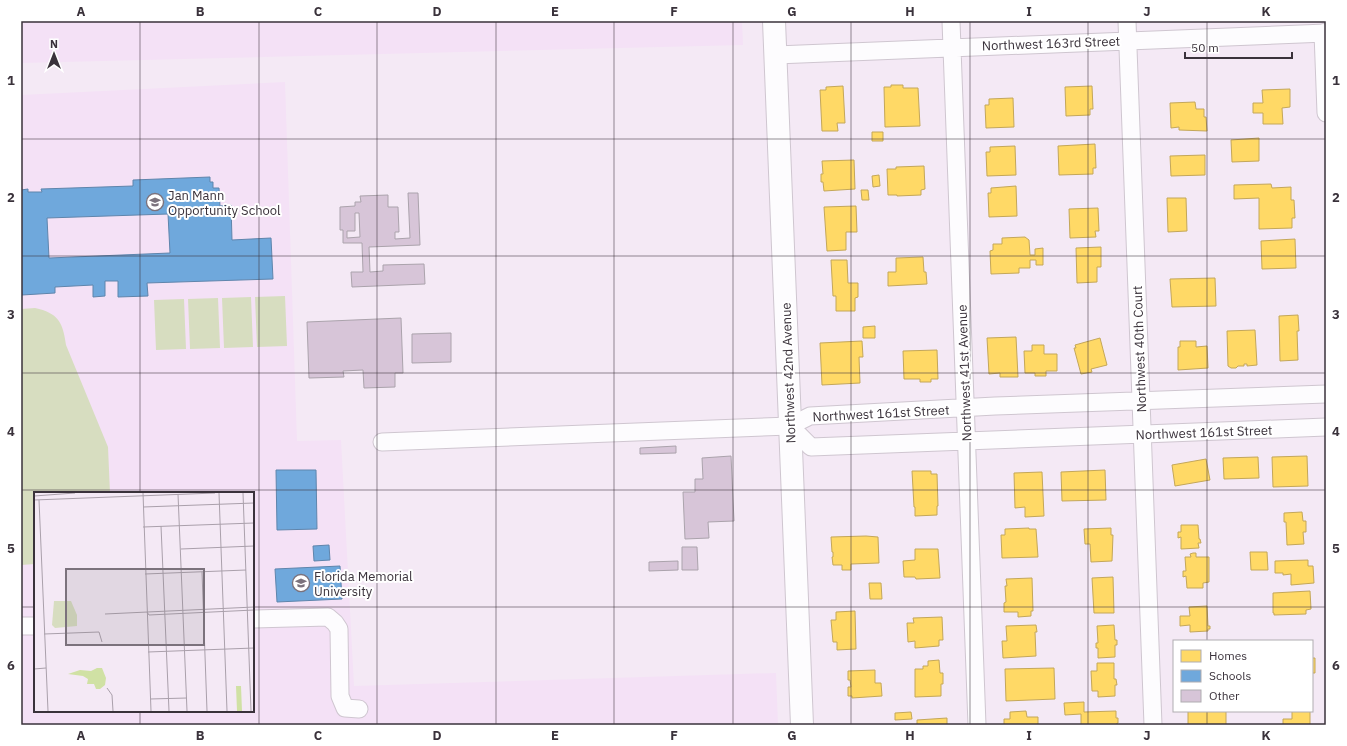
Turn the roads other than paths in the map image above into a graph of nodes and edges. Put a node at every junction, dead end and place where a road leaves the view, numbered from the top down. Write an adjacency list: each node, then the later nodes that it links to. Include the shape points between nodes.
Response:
1 (774, 21): 7 (street, Northwest 42nd Avenue)
2 (952, 21): 6 (street, Northwest 41st Avenue)
3 (1127, 21): 5 (street, Northwest 40th Court)
4 (1324, 33): 5 (street, Northwest 163rd Street); 8 (street)
5 (1128, 40): 6 (street, Northwest 163rd Street); 10 (street, Northwest 40th Court)
6 (953, 47): 7 (street, Northwest 163rd Street); 11 (street, Northwest 41st Avenue)
7 (776, 54): 12 (street, Northwest 42nd Avenue)
8 (1326, 113)
9 (1326, 394): 10 (street, Northwest 161st Street)
10 (1141, 401): 11 (street, Northwest 161st Street); 14 (street, Northwest 40th Court)
11 (965, 409): 12 (street, Northwest 161st Street, via 810,416); 15 (street, Northwest 41st Avenue)
12 (790, 426): 15 (street, Northwest 161st Street, via 812,447); 16 (street); 21 (street, Northwest 42nd Avenue)
13 (1326, 427): 14 (street, Northwest 161st Street)
14 (1142, 434): 15 (street, Northwest 161st Street); 23 (street, Northwest 40th Court)
15 (966, 441): 22 (street, Northwest 41st Avenue)
16 (382, 442)
17 (254, 619): 20 (street, via 328,617 335,623 339,629 340,696 345,708)
18 (21, 626): 19 (street)
19 (34, 626)
20 (359, 709)
21 (802, 725)
22 (977, 725)
23 (1153, 725)

